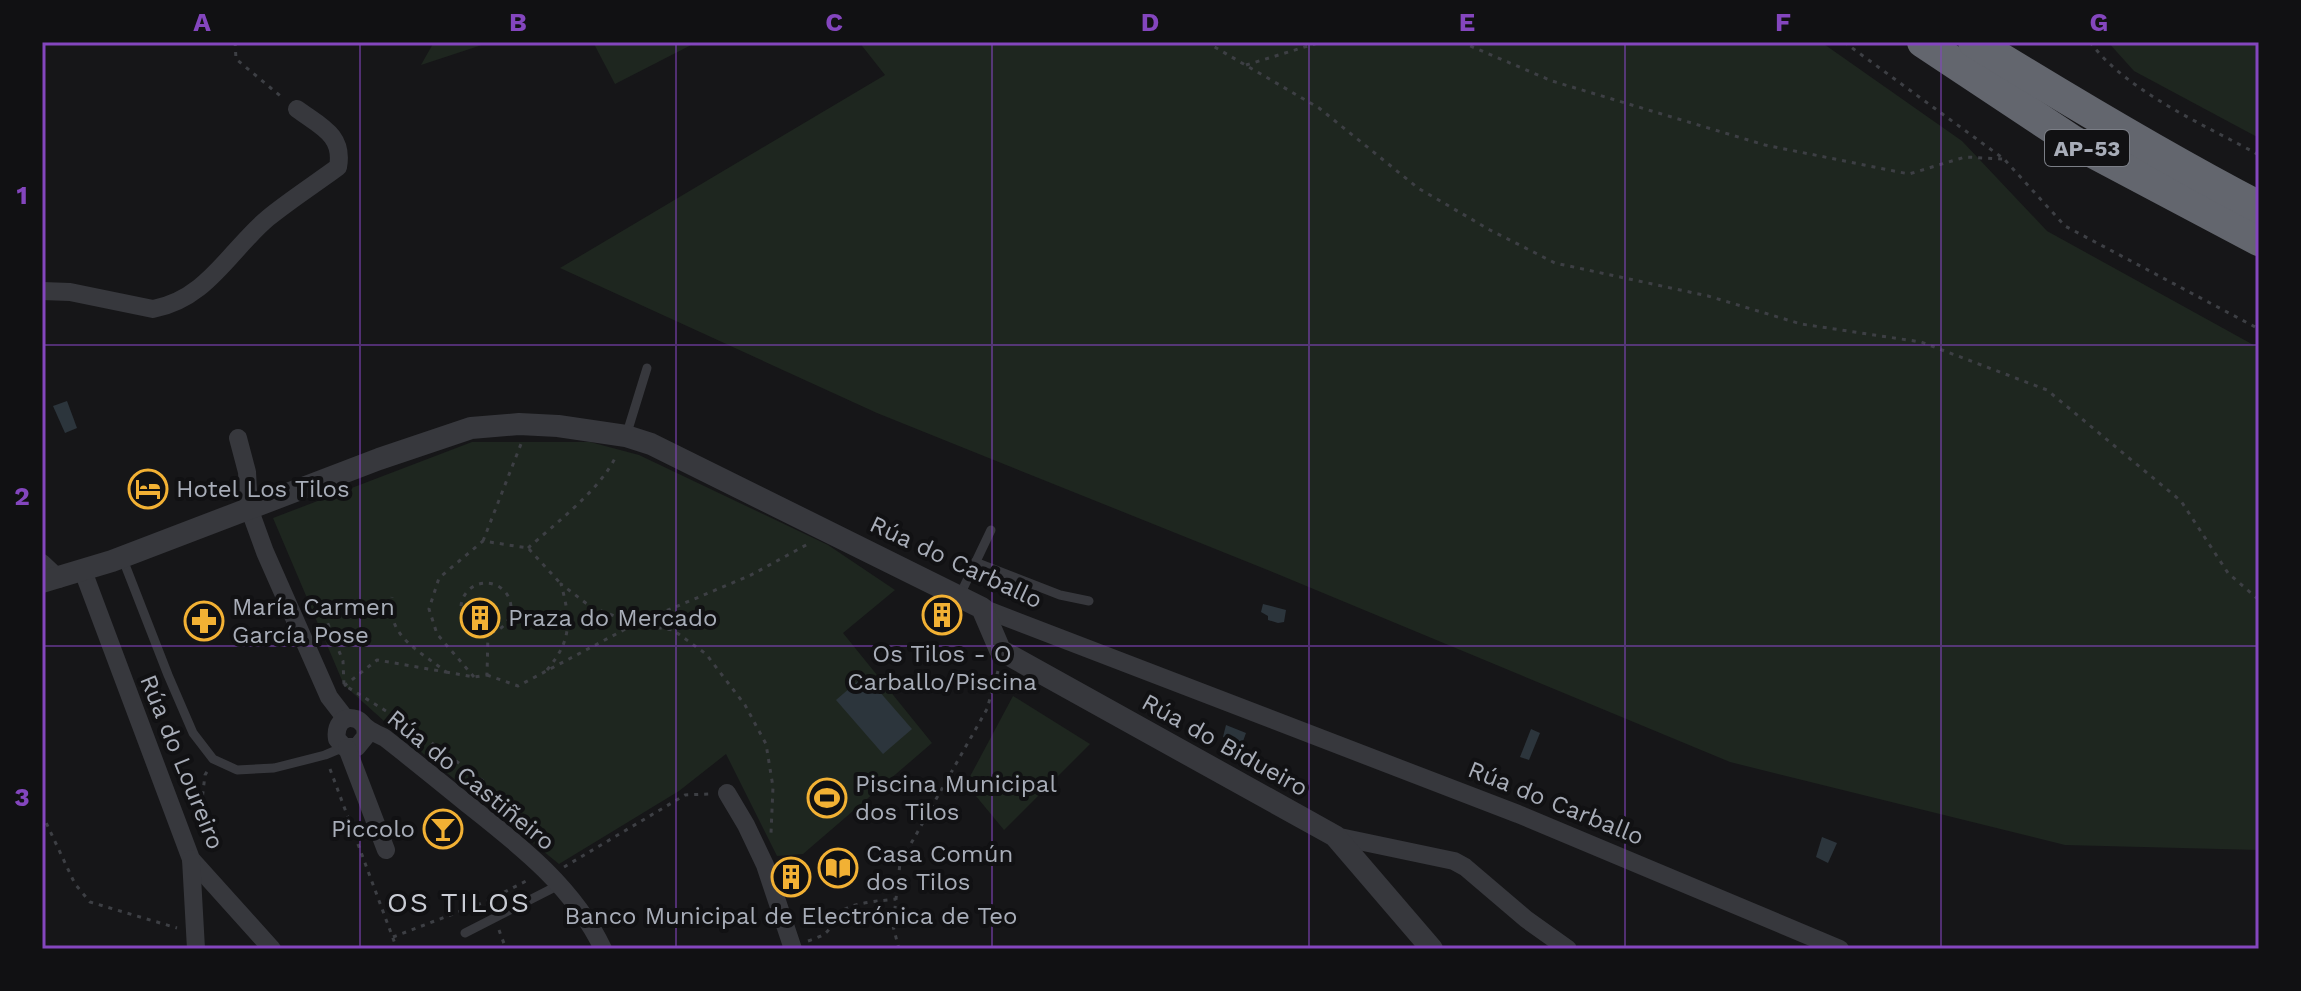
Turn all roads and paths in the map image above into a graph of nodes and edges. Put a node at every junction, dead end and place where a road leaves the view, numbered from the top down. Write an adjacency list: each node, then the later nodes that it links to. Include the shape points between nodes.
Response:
1 (235, 42): 10 (path, via 236,59)
2 (1206, 42): 9 (path)
3 (1321, 42): 9 (path)
4 (1461, 42): 12 (path, via 1552,81 1765,145 1909,174 1965,157)
5 (1844, 42): 12 (path)
6 (1923, 42): 14 (highway, AP-53, via 2074,142)
7 (1974, 42): 13 (highway, AP-53)
8 (2090, 42): 11 (path, via 2103,59 2150,94)
9 (1246, 65): 34 (path, via 1319,108 1418,188 1555,263 1708,296 1801,324 1921,342 2047,390 2181,501 2228,573)
10 (297, 109): 15 (street, via 336,140 338,167 268,218 197,290 153,309)
11 (2259, 155)
12 (2004, 159): 16 (path, via 2065,226)
13 (2259, 207)
14 (2259, 240)
15 (42, 291)
16 (2259, 329)
17 (647, 368): 19 (lane)
18 (529, 424): 19 (street, Rúa do Carballo); 21 (street, Rúa do Carballo, via 471,428); 24 (path)
19 (626, 436): 22 (street, Rúa do Carballo); 25 (path, via 613,463 584,497)
20 (238, 438): 21 (street)
21 (249, 508): 26 (street, Rúa do Carballo); 46 (street, via 329,697)
22 (826, 530): 33 (street, Rúa do Carballo); 38 (path, via 751,575)
23 (991, 530): 27 (lane)
24 (483, 541): 25 (path); 44 (path, via 439,578 429,609 437,634)
25 (528, 548): 31 (path)
26 (122, 557): 29 (street, Rúa do Carballo); 49 (lane, via 193,733)
27 (975, 562): 33 (lane); 35 (lane)
28 (42, 563): 30 (street)
29 (83, 571): 30 (street, Rúa do Carballo); 56 (street, Rúa do Loureiro)
30 (50, 580)
31 (561, 584): 38 (path, via 591,607); 41 (path, via 569,629)
32 (392, 597): 42 (path, via 396,633)
33 (959, 597): 36 (street, Rúa do Carballo)
34 (2259, 600)
35 (1089, 601)
36 (982, 608): 40 (street, Rúa do Bidueiro, via 1000,650); 73 (street, Rúa do Carballo, via 1518,814)
37 (324, 614): 45 (path, via 343,661)
38 (635, 624): 41 (path); 57 (path, via 673,630 706,654 745,705 766,744 773,787)
39 (488, 633): 39 (path, via 469,627 461,609 466,594 484,583 500,587 511,602 506,623); 43 (path)
40 (1012, 657): 53 (street, Rúa do Bidueiro); 61 (path, via 999,667 987,709 900,863)
41 (547, 670): 43 (path, via 518,686)
42 (446, 672): 44 (path); 45 (path, via 377,660)
43 (487, 675): 44 (path)
44 (474, 677)
45 (344, 685): 50 (path)
46 (346, 719): 47 (street, Rúa do Castiñeiro, via 354,718); 48 (street, via 336,734)
47 (365, 727): 48 (street, Rúa do Castiñeiro, via 364,741); 59 (street, Rúa do Castiñeiro)
48 (346, 748): 49 (lane, via 274,768 237,770); 55 (street)
49 (213, 759): 54 (path, via 205,775)
50 (486, 783)
51 (727, 793): 57 (street); 59 (path, via 685,795)
52 (42, 814): 65 (path, via 75,884 90,902)
53 (1335, 836): 71 (street, Rúa do Bidueiro); 72 (street, via 1454,861)
54 (197, 837)
55 (386, 850)
56 (191, 859): 65 (street); 66 (street, Rúa do Loureiro)
57 (765, 865): 69 (street)
58 (368, 869): 63 (path)
59 (560, 877): 62 (lane); 68 (street, Rúa do Castiñeiro)
60 (528, 880): 63 (path)
61 (896, 899): 64 (path, via 850,906); 70 (path, via 893,926)
62 (465, 933)
63 (393, 937): 67 (path)
64 (820, 937)
65 (196, 941)
66 (272, 949)
67 (397, 949)
68 (603, 949)
69 (793, 949)
70 (899, 949)
71 (1432, 949)
72 (1568, 949)
73 (1840, 949)

